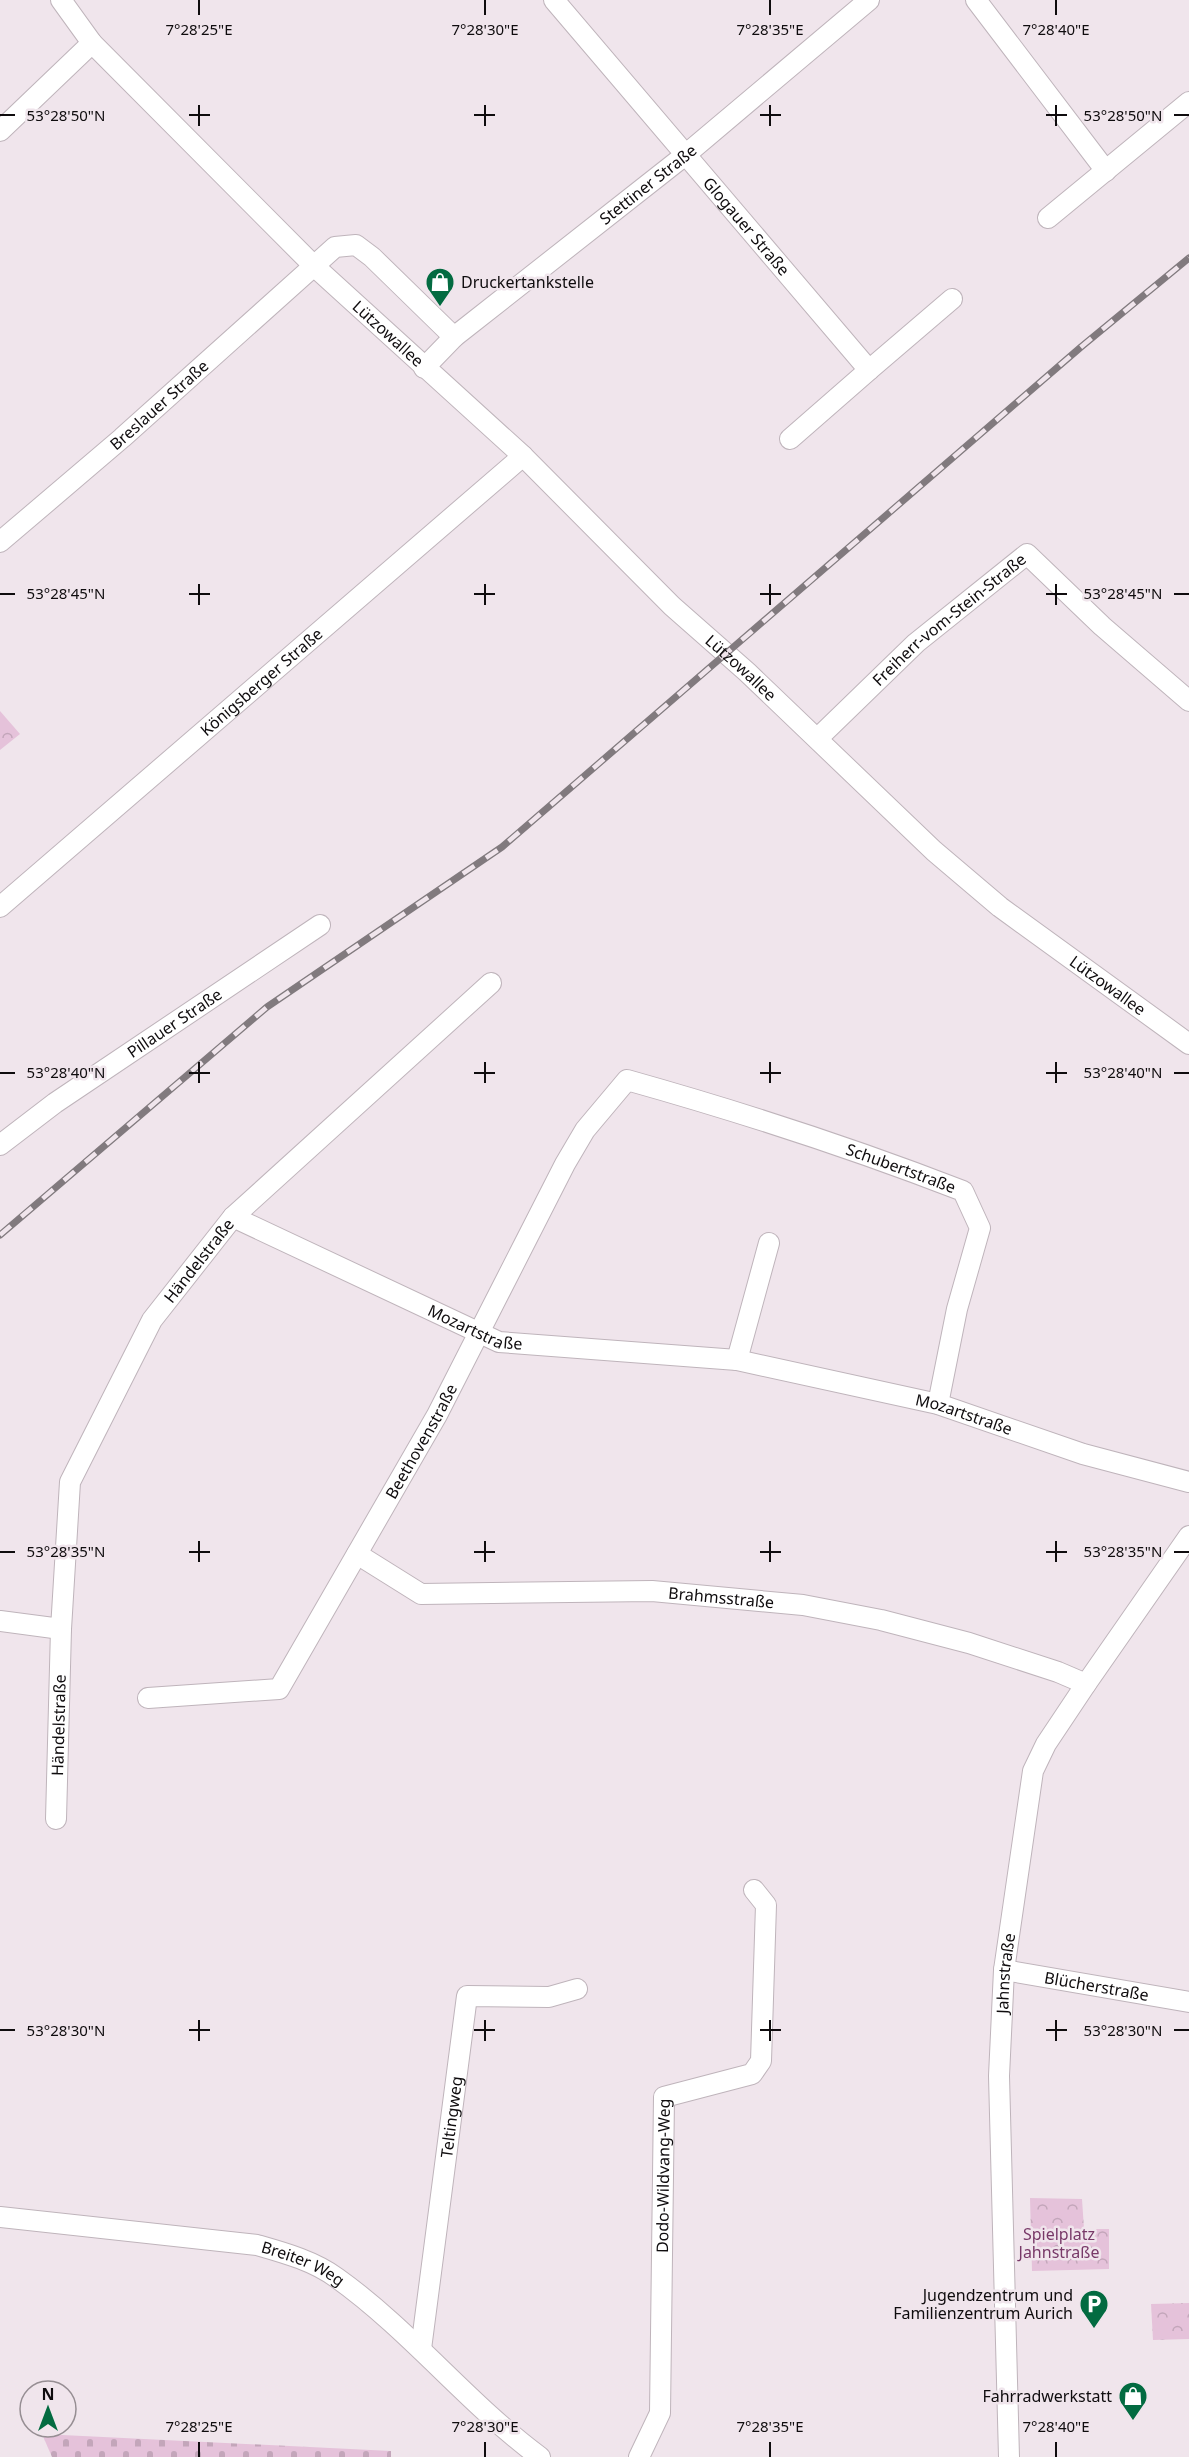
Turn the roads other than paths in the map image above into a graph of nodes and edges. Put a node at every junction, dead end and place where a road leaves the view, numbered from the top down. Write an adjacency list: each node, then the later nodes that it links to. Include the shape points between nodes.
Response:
1 (61, 0): 5 (street, Lützowallee)
2 (554, 0): 8 (street, Glogauer Straße)
3 (869, 0): 8 (street, Stettiner Straße)
4 (976, 0): 9 (street)
5 (93, 43): 7 (street); 11 (street, Lützowallee)
6 (1189, 102): 9 (street)
7 (0, 131)
8 (684, 156): 13 (street, Stettiner Straße); 15 (street, Glogauer Straße)
9 (1106, 171): 10 (street)
10 (1048, 218)
11 (314, 266): 13 (street, via 335,247 356,245); 14 (street, Lützowallee); 18 (street, Breslauer Straße)
12 (952, 299): 15 (street)
13 (454, 337): 14 (street, Stettiner Straße)
14 (424, 368): 17 (street, Lützowallee)
15 (869, 370): 16 (street)
16 (790, 439)
17 (524, 456): 20 (street, Lützowallee, via 672,606); 21 (street, Königsberger Straße)
18 (0, 542)
19 (1189, 701): 20 (street, Freiherr-vom-Stein-Straße, via 1027,554 916,643)
20 (818, 738): 24 (street, Lützowallee, via 934,851 1000,907)
21 (0, 906)
22 (320, 925): 26 (street, Pillauer Straße, via 55,1103)
23 (491, 983): 27 (street, Händelstraße)
24 (1189, 1044)
25 (627, 1080): 29 (street, Beethovenstraße, via 585,1130); 31 (street, Schubertstraße, via 756,1117 963,1191 980,1228 957,1309)
26 (0, 1145)
27 (233, 1217): 29 (street, Mozartstraße); 36 (street, Händelstraße, via 152,1320 70,1482)
28 (769, 1243): 30 (street)
29 (477, 1333): 30 (street, Mozartstraße, via 499,1342); 34 (street, Beethovenstraße, via 437,1415)
30 (737, 1360): 31 (street, Mozartstraße)
31 (938, 1404): 32 (street, Mozartstraße, via 1083,1454)
32 (1189, 1482)
33 (1189, 1536): 37 (street, Jahnstraße)
34 (357, 1554): 37 (street, Brahmsstraße, via 421,1594 652,1591 803,1605 969,1643); 38 (street, Beethovenstraße, via 279,1689)
35 (0, 1621): 36 (street)
36 (61, 1629): 39 (street, Händelstraße)
37 (1086, 1684): 41 (street, Jahnstraße, via 1033,1771)
38 (148, 1698)
39 (56, 1820)
40 (754, 1890): 47 (street, Dodo-Wildvang-Weg, via 766,1905 761,2061 752,2074 664,2097 660,2413)
41 (1004, 1970): 43 (street, Blücherstraße); 48 (street, Jahnstraße, via 999,2076)
42 (577, 1989): 45 (street, Teltingweg, via 549,1997 467,1996)
43 (1189, 2002)
44 (0, 2217): 45 (street, Breiter Weg, via 257,2245 296,2256 336,2277)
45 (421, 2349): 46 (street, Breiter Weg)
46 (540, 2457)
47 (639, 2457)
48 (1009, 2457)

